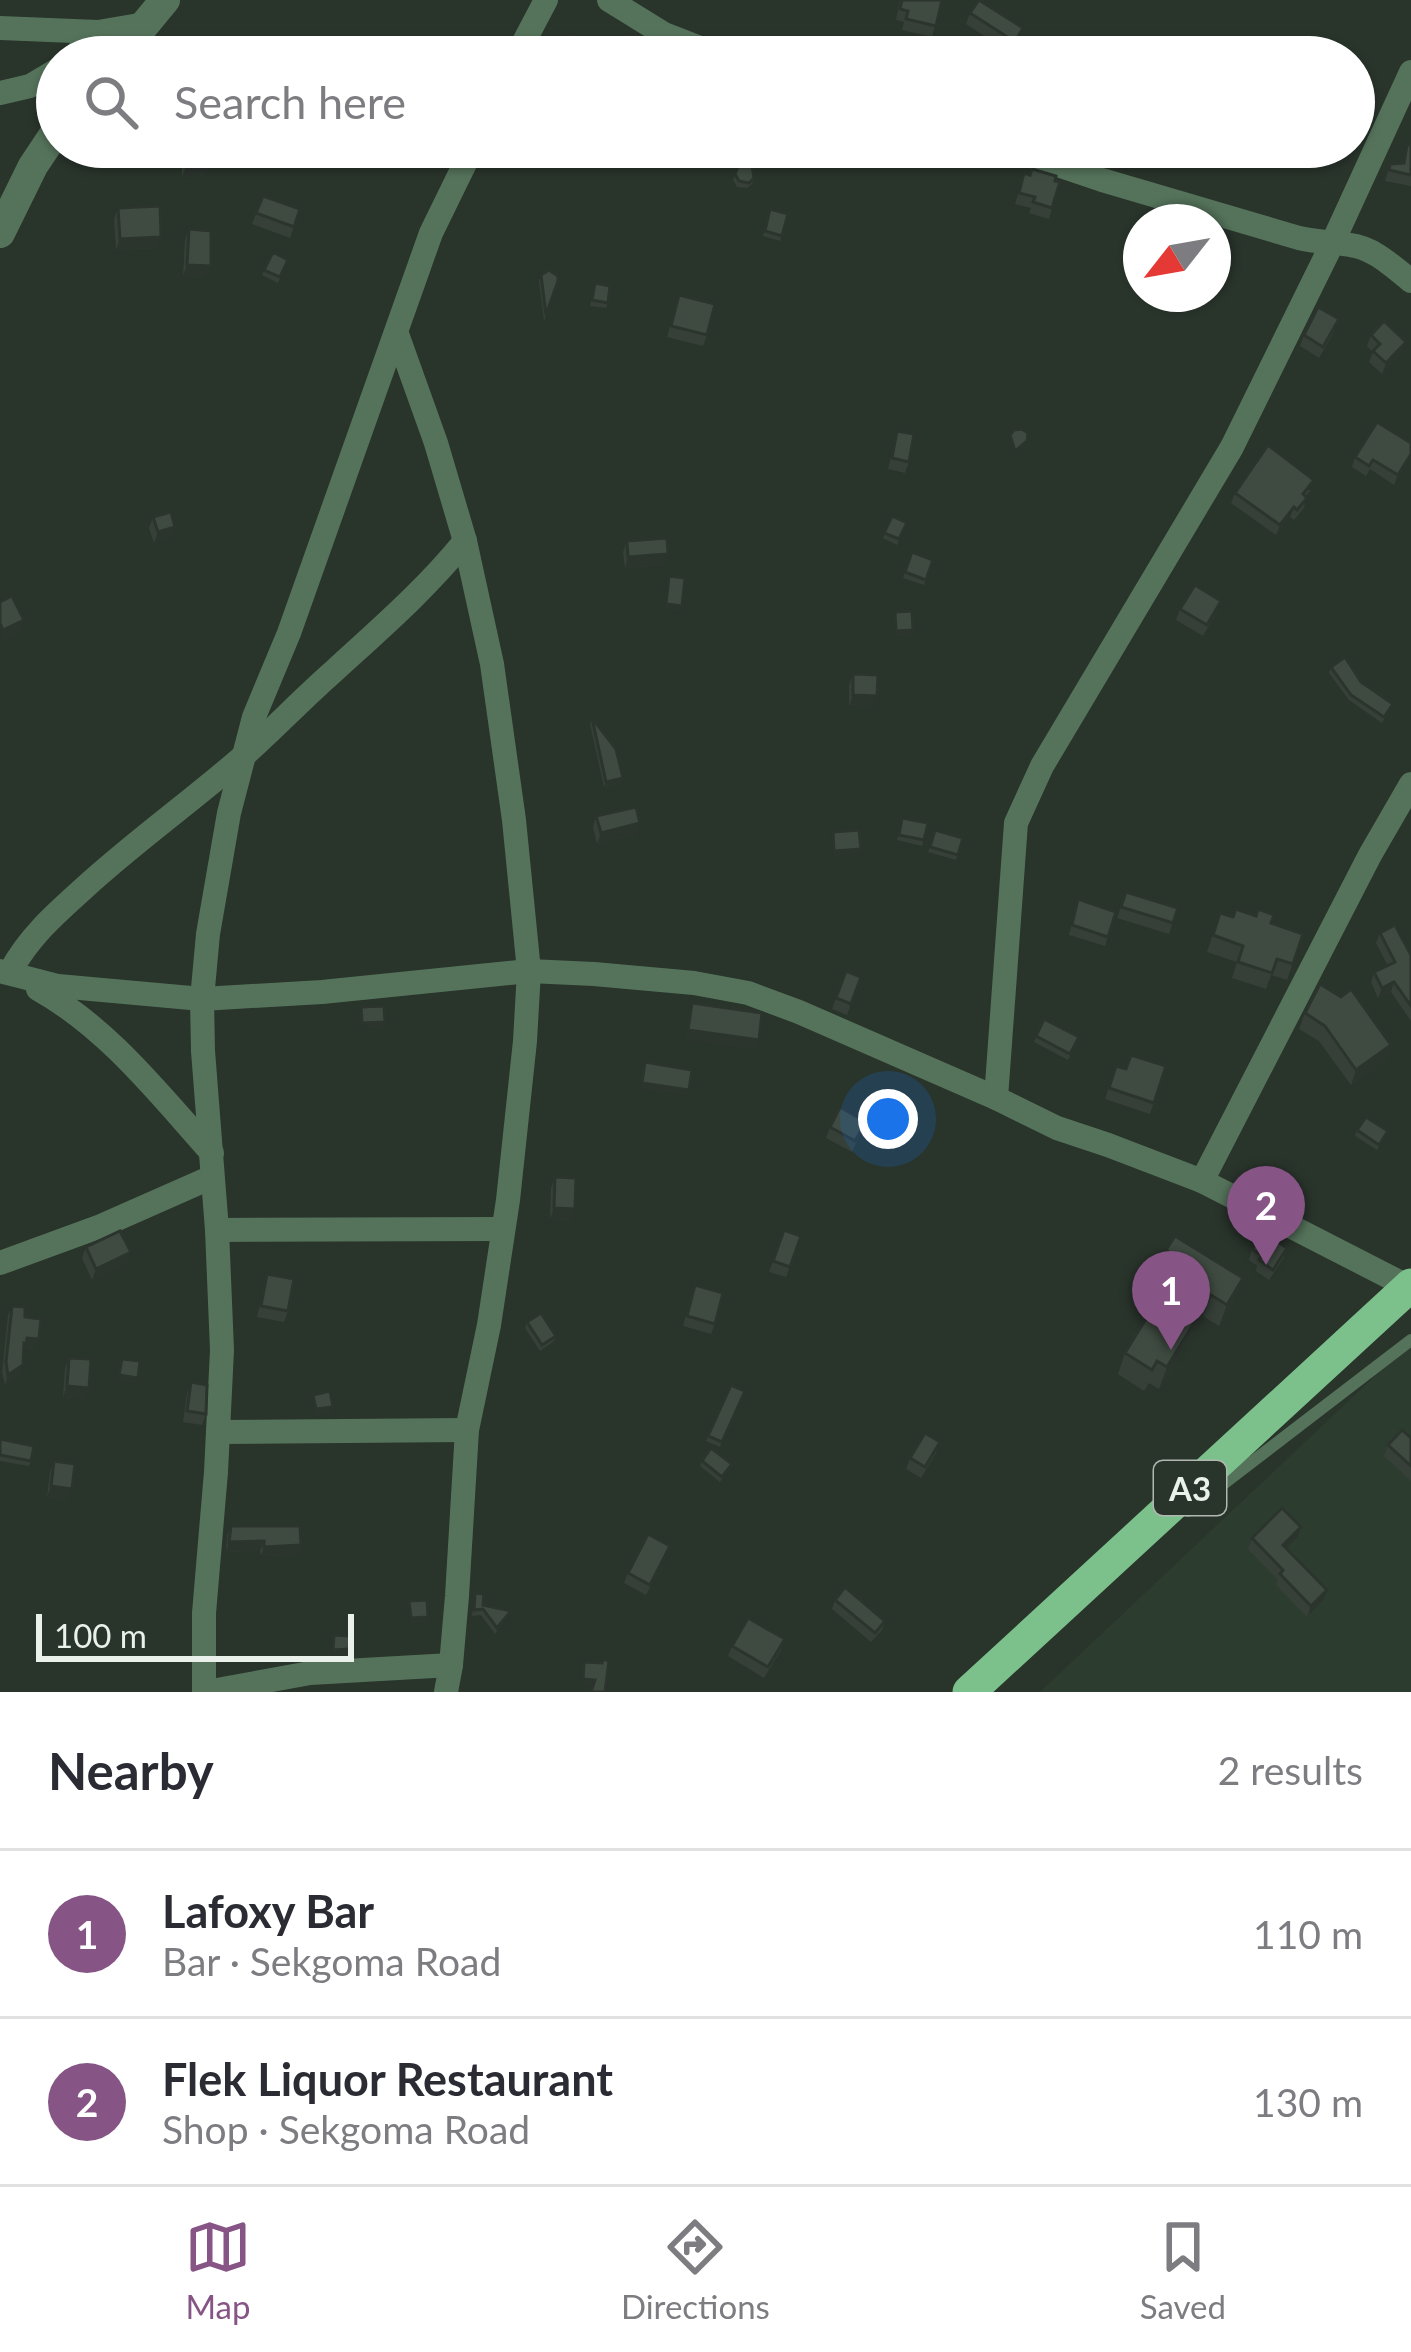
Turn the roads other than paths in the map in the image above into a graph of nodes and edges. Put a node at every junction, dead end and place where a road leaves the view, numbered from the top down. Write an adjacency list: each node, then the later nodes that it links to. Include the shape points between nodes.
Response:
1 (165, 0): 4 (street)
2 (546, 0): 9 (street)
3 (610, 0): 10 (street)
4 (145, 24): 6 (street); 8 (street)
5 (0, 28): 6 (street)
6 (98, 32): 7 (street)
7 (94, 36)
8 (135, 36)
9 (527, 36)
10 (669, 36)
11 (1411, 71): 14 (street)
12 (36, 82): 13 (street)
13 (0, 93)
14 (1375, 150)
15 (36, 160): 19 (street)
16 (463, 168): 22 (street)
17 (1067, 168): 20 (street)
18 (1367, 168): 20 (street)
19 (0, 233)
20 (1332, 244): 21 (street, via 1378,255); 29 (street, via 1232,447 1016,823)
21 (1411, 281)
22 (397, 334): 23 (street); 24 (street)
23 (465, 541): 24 (street, via 416,598); 27 (street, via 498,709)
24 (242, 758): 26 (street, via 104,869); 28 (street)
25 (1411, 784): 31 (street)
26 (4, 970): 28 (street, via 58,986); 30 (street, via 60,1001 115,1046)
27 (529, 971): 28 (street); 29 (street, via 748,993); 32 (street)
28 (202, 999): 30 (street)
29 (996, 1098): 31 (street)
30 (212, 1165): 33 (street); 34 (street, via 101,1226)
31 (1202, 1181): 35 (street)
32 (503, 1229): 33 (street); 37 (street)
33 (217, 1230): 38 (street)
34 (0, 1263)
35 (1410, 1286): 39 (highway, A3)
36 (1411, 1340): 39 (lane)
37 (467, 1430): 38 (street); 40 (street)
38 (218, 1432): 41 (street)
39 (1050, 1617): 43 (highway, A3)
40 (452, 1665): 41 (street, via 310,1673); 42 (street)
41 (205, 1692)
42 (446, 1692)
43 (969, 1692)

